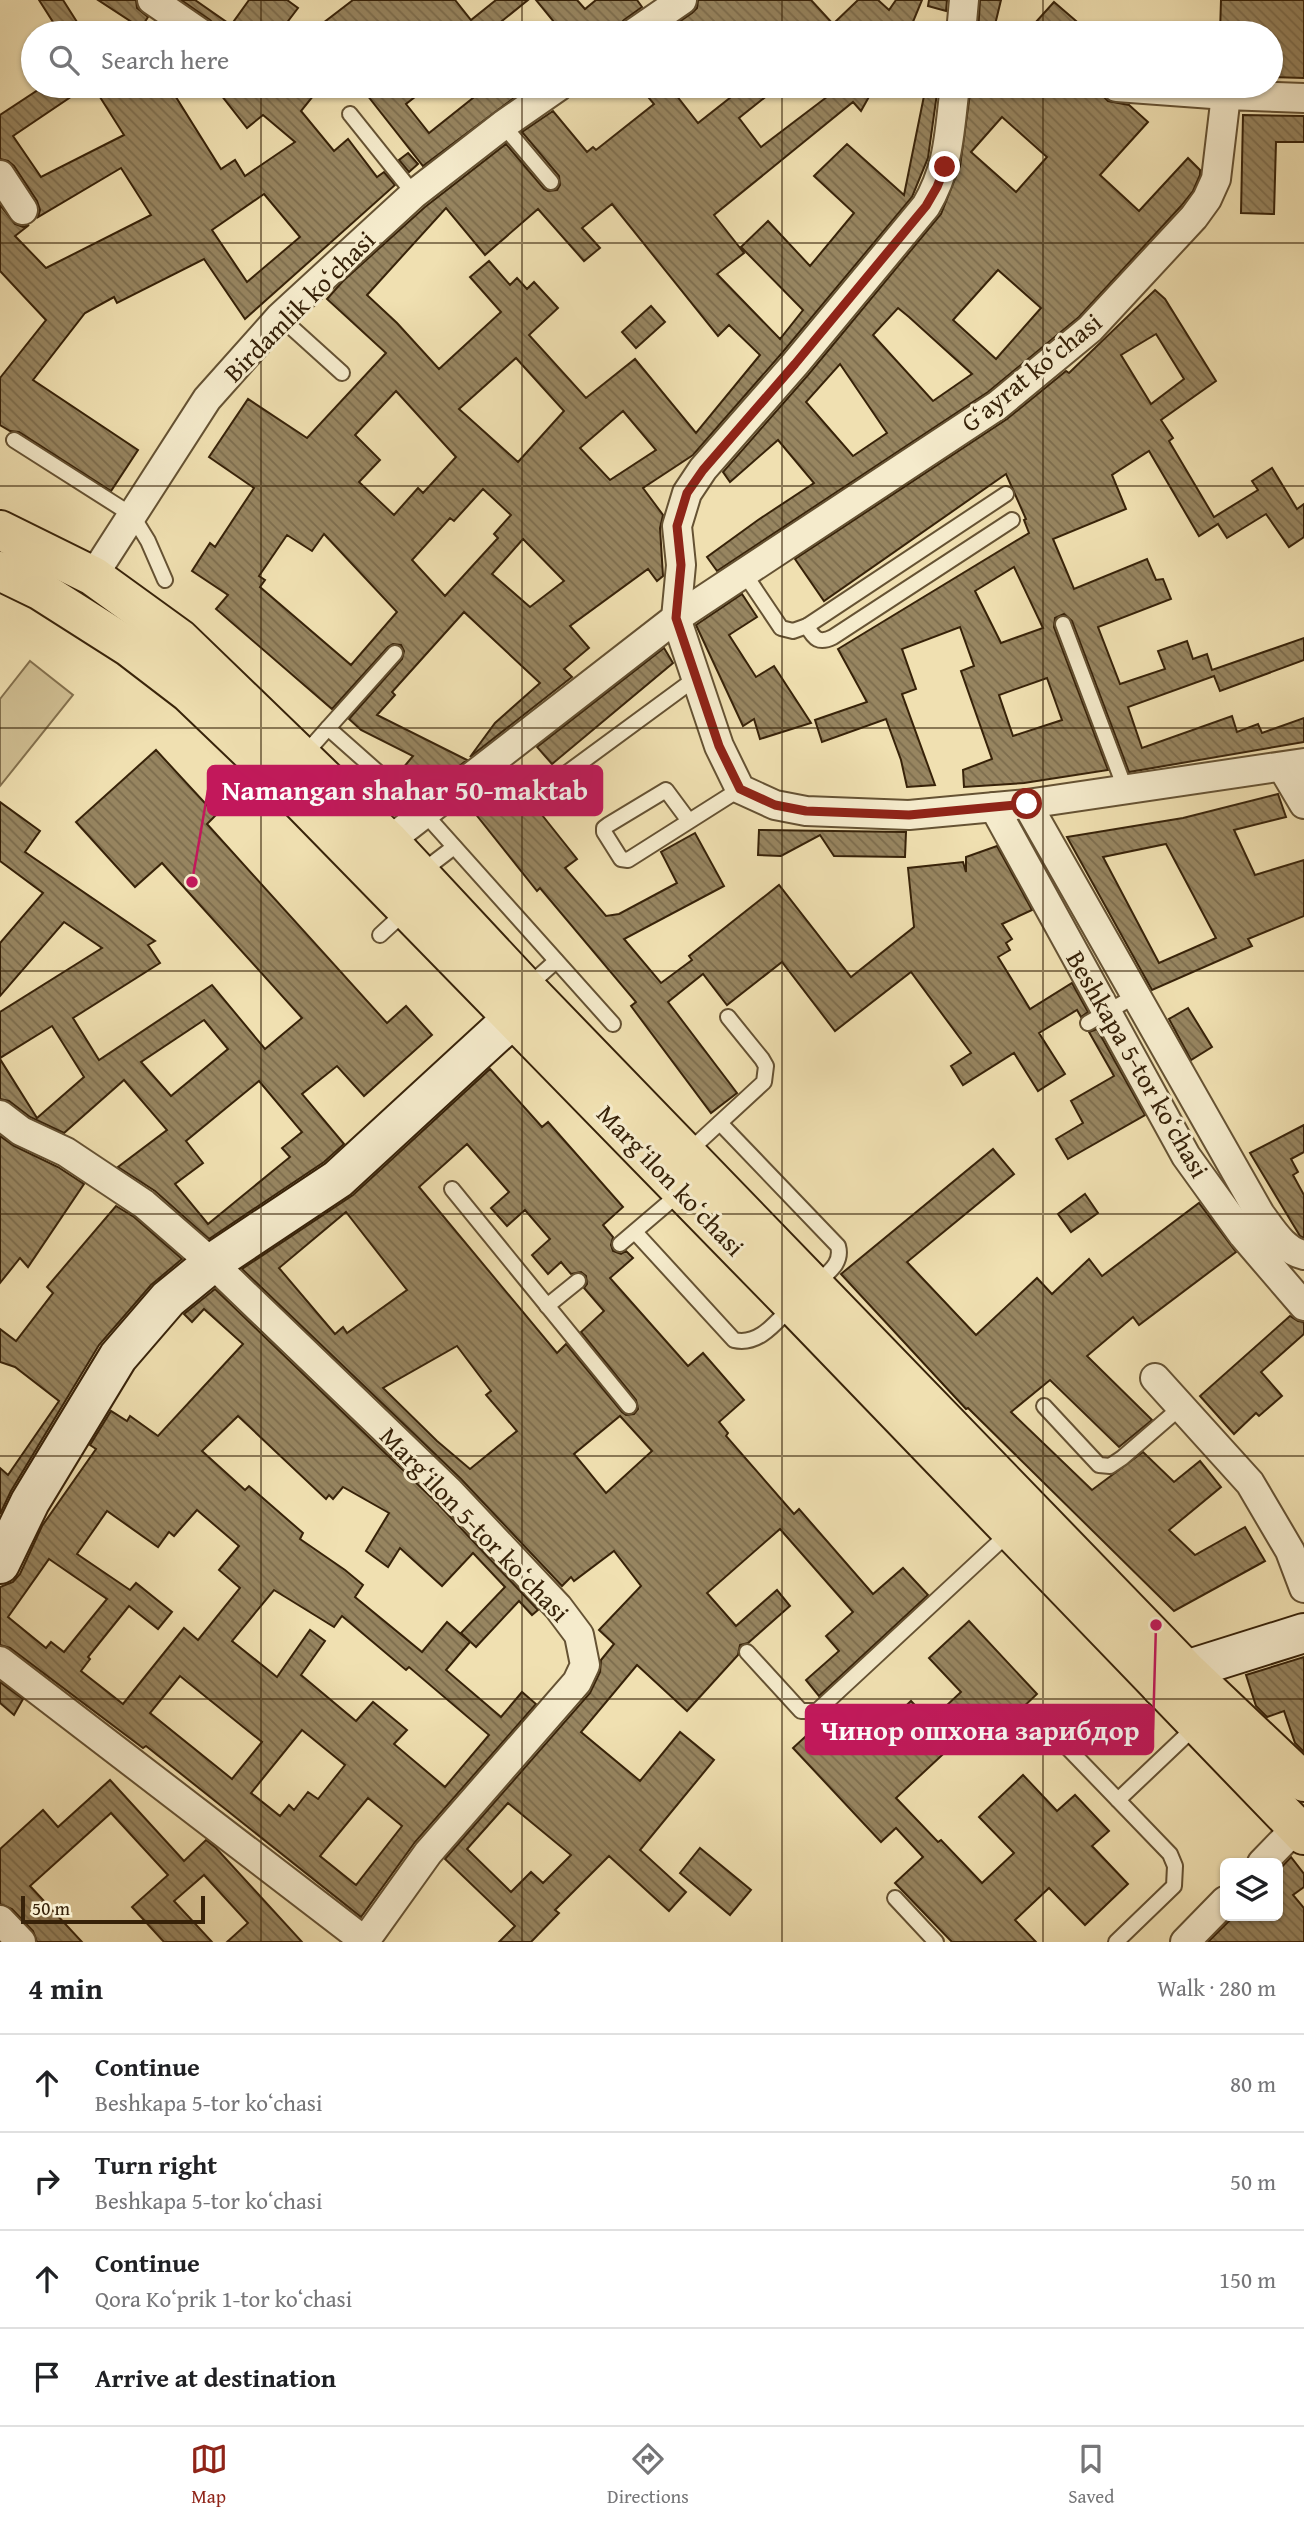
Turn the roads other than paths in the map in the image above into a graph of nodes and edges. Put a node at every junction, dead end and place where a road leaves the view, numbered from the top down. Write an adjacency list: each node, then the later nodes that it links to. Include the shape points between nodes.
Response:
1 (152, 0): 4 (street)
2 (682, 0): 5 (street)
3 (964, 0): 6 (street)
4 (183, 21)
5 (651, 21)
6 (962, 21)
7 (1283, 96): 8 (street)
8 (1304, 97)
9 (542, 98): 13 (street, Birdamlik koʻchasi)
10 (954, 98): 29 (street, via 945,167 926,206 687,493 677,526 681,565)
11 (1226, 98): 26 (street, Gʻayrat koʻchasi, via 1216,179 1207,199 1090,329 998,405)
12 (350, 114): 16 (lane)
13 (503, 125): 15 (lane); 16 (street, Birdamlik koʻchasi)
14 (0, 175): 17 (street)
15 (551, 182)
16 (414, 194): 18 (street, Birdamlik koʻchasi)
17 (23, 210)
18 (280, 317): 19 (lane); 22 (street, Birdamlik koʻchasi, via 207,399)
19 (342, 373)
20 (14, 440): 22 (lane)
21 (1006, 494): 31 (lane)
22 (132, 515): 27 (street, Birdamlik koʻchasi); 28 (lane)
23 (1012, 520): 31 (lane, via 833,637 818,641)
24 (0, 530): 27 (main road, Margʻilon koʻchasi)
25 (0, 571): 50 (main road, Margʻilon koʻchasi, via 118,640 189,693 393,922)
26 (744, 573): 29 (street, Gʻayrat koʻchasi); 31 (lane, via 781,628 793,631)
27 (93, 576): 35 (main road, Margʻilon koʻchasi, via 180,639)
28 (165, 580)
29 (676, 618): 33 (street); 43 (street, Gʻayrat koʻchasi)
30 (1063, 624): 39 (lane)
31 (807, 626)
32 (395, 653): 34 (lane)
33 (696, 678): 37 (lane); 38 (street, via 719,746)
34 (328, 728): 35 (lane); 43 (lane)
35 (302, 757): 45 (main road, Margʻilon koʻchasi)
36 (1293, 765): 39 (street); 41 (street)
37 (561, 778)
38 (740, 789): 42 (street, via 775,805 806,811 909,815); 44 (lane)
39 (1126, 791): 40 (street)
40 (1027, 804): 42 (street); 49 (street)
41 (1304, 804)
42 (994, 807): 52 (street, Beshkapa 5-tor koʻchasi)
43 (425, 814): 45 (street, Gʻayrat koʻchasi); 46 (lane)
44 (689, 821): 44 (lane, via 624,861 604,832 608,825 666,790)
45 (388, 841): 47 (main road, Margʻilon koʻchasi)
46 (454, 847): 47 (lane); 48 (lane)
47 (419, 874): 50 (main road, Margʻilon koʻchasi)
48 (556, 961): 50 (lane); 53 (lane)
49 (1135, 996): 52 (lane); 61 (street, via 1260,1214 1279,1241)
50 (520, 1003): 56 (main road, Margʻilon koʻchasi); 58 (main road, Margʻilon koʻchasi); 62 (street, via 338,1179)
51 (728, 1017): 55 (lane, via 766,1066 764,1082)
52 (1098, 1018): 65 (street, Beshkapa 5-tor koʻchasi, via 1186,1156 1243,1235)
53 (613, 1024)
54 (0, 1115): 62 (street, Margʻilon 5-tor koʻchasi, via 144,1204)
55 (720, 1123): 56 (lane); 64 (lane, via 838,1246 836,1265)
56 (687, 1153): 64 (main road, Margʻilon koʻchasi)
57 (452, 1189): 66 (lane)
58 (682, 1191): 59 (lane); 64 (main road, Margʻilon koʻchasi)
59 (635, 1232): 60 (lane); 64 (lane, via 734,1340 757,1338)
60 (620, 1244)
61 (1304, 1255)
62 (212, 1263): 72 (street, via 169,1299 118,1357 30,1502); 89 (street, Margʻilon 5-tor koʻchasi, via 449,1491 558,1607 583,1648 585,1665 577,1682 428,1853)
63 (578, 1281): 66 (lane)
64 (804, 1295): 71 (main road, Margʻilon koʻchasi); 77 (main road, Margʻilon koʻchasi)
65 (1303, 1303)
66 (547, 1306): 68 (lane)
67 (1155, 1378): 70 (street)
68 (629, 1406)
69 (1044, 1406): 70 (lane, via 1098,1465 1122,1458)
70 (1181, 1406): 73 (street, via 1250,1483 1290,1551)
71 (1011, 1531): 75 (lane, via 817,1712 802,1712); 77 (main road, Margʻilon koʻchasi)
72 (0, 1564)
73 (1304, 1588)
74 (1304, 1633): 77 (street)
75 (747, 1652)
76 (0, 1661): 89 (street)
77 (1174, 1679): 78 (main road, Margʻilon koʻchasi); 80 (main road, Margʻilon koʻchasi)
78 (1198, 1724): 81 (lane); 82 (main road, Margʻilon koʻchasi)
79 (1063, 1743): 81 (lane)
80 (1304, 1782)
81 (1118, 1800): 91 (lane, via 1170,1854 1176,1877 1174,1886)
82 (1300, 1831): 83 (street)
83 (1268, 1858)
84 (895, 1898): 90 (lane)
85 (1220, 1906): 87 (street)
86 (0, 1920): 88 (street)
87 (1188, 1941)
88 (21, 1942)
89 (365, 1942)
90 (936, 1942)
91 (1116, 1942)

